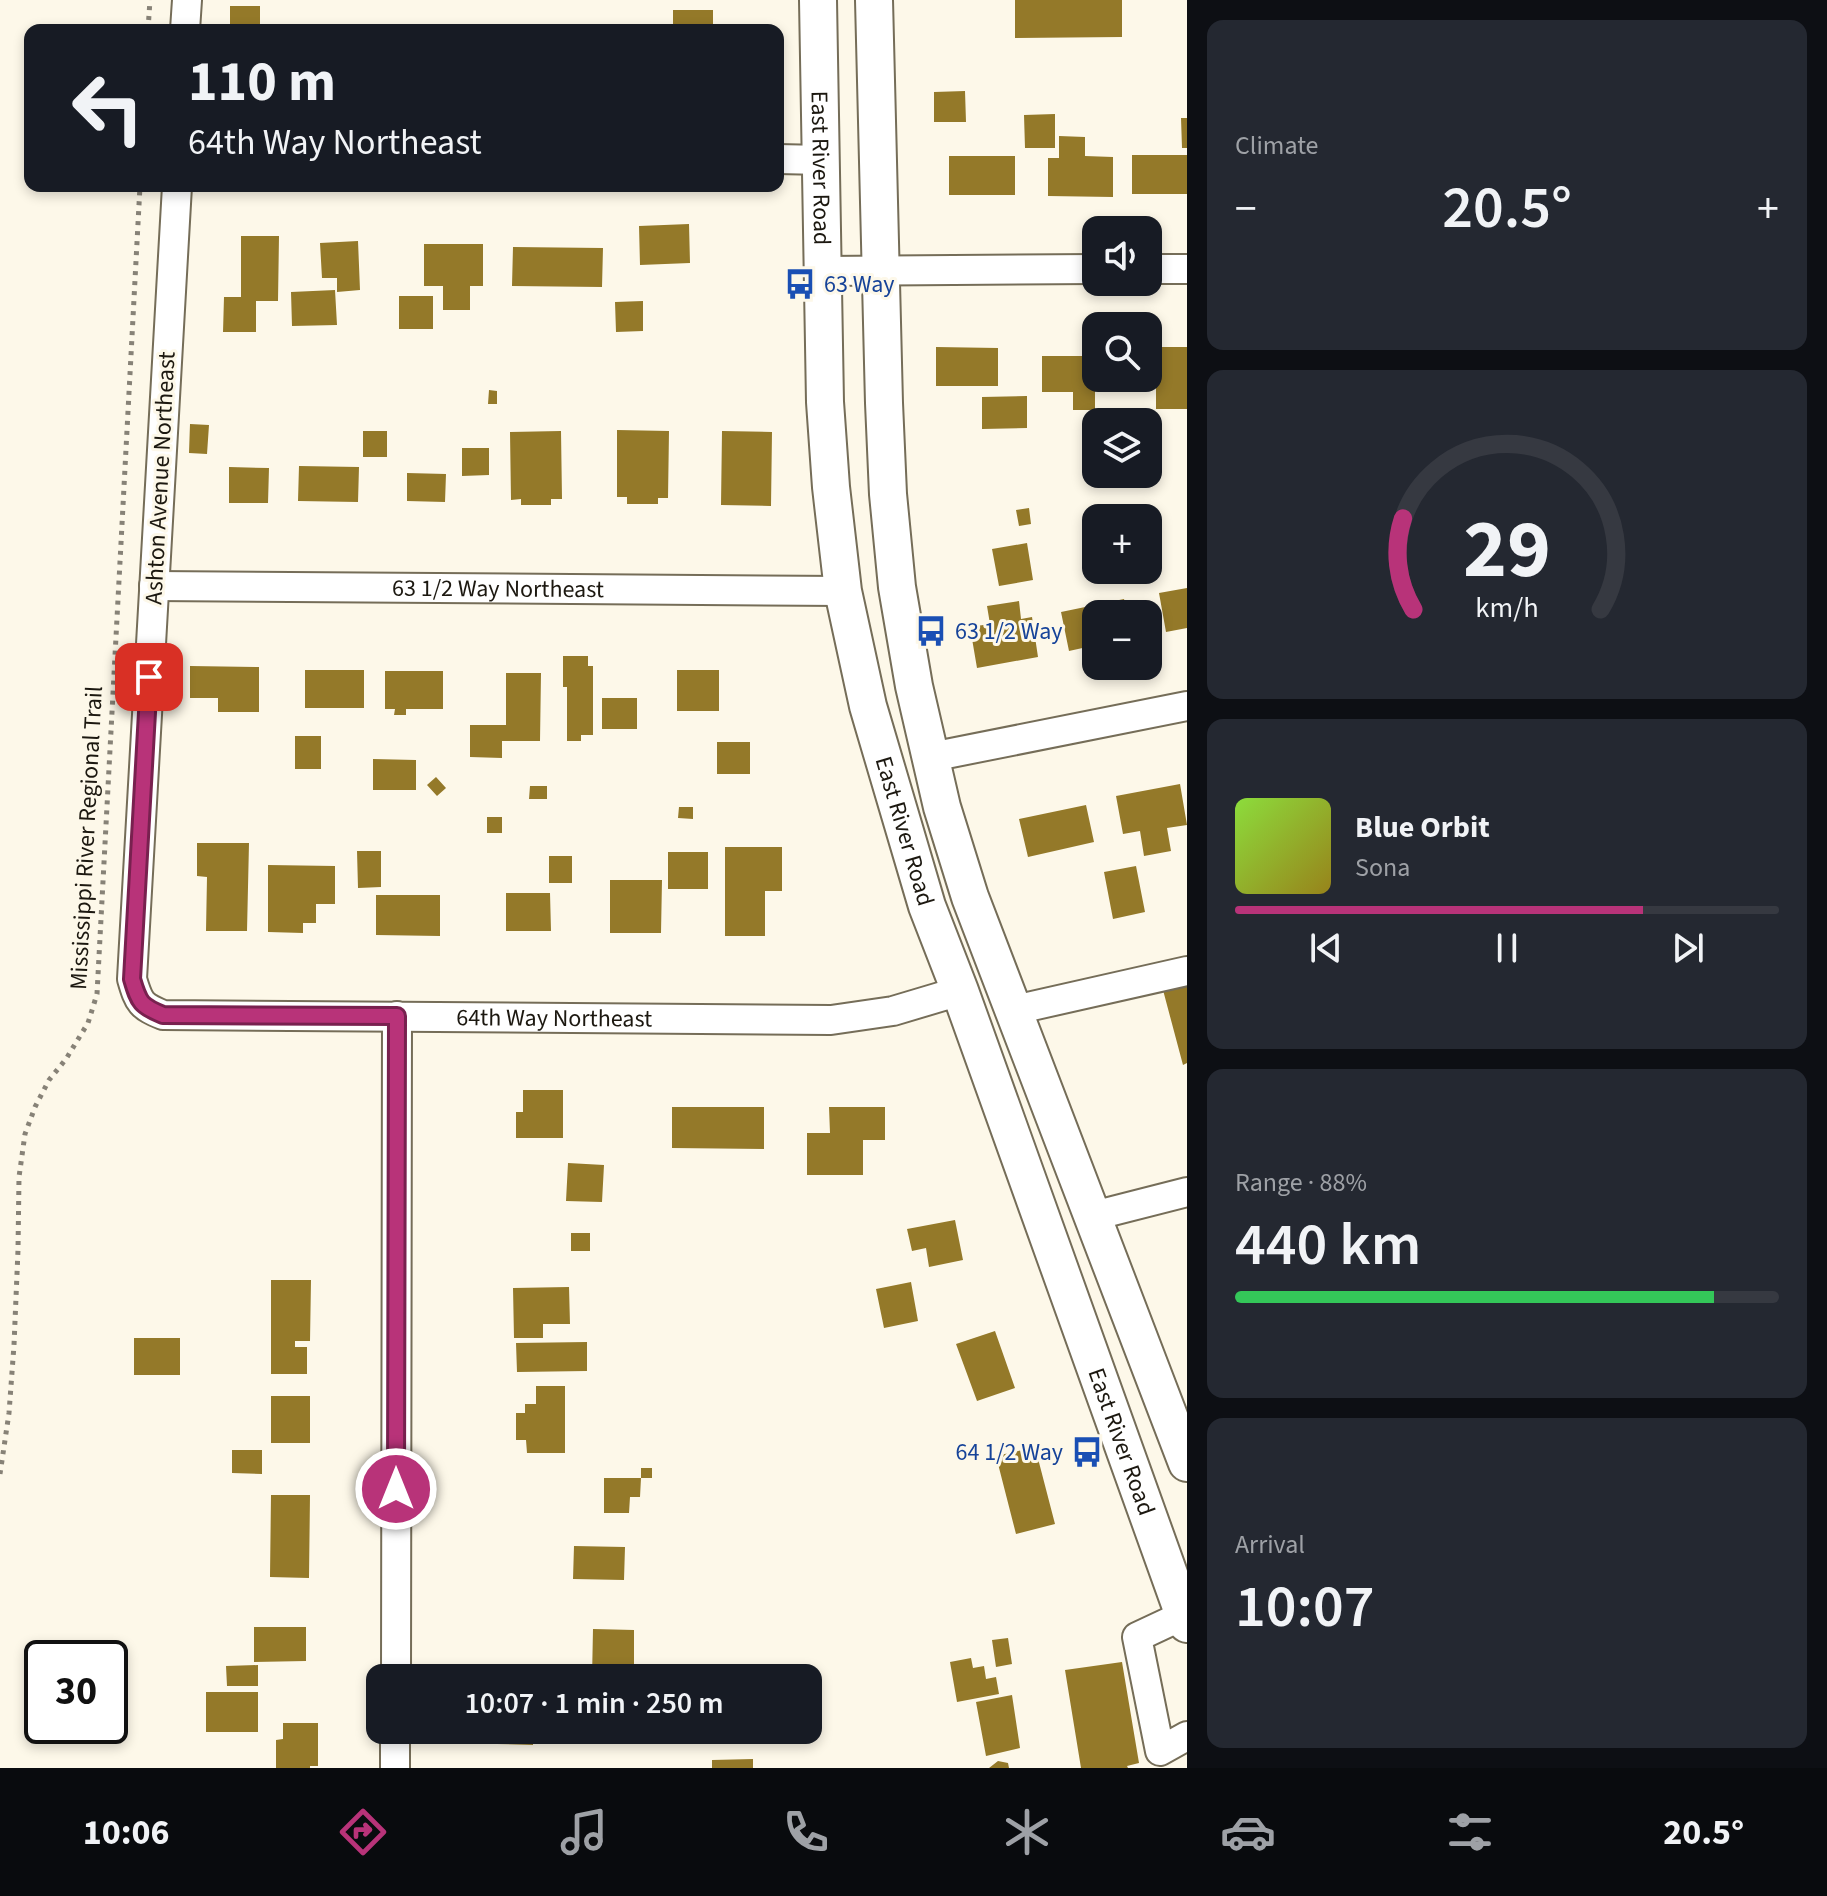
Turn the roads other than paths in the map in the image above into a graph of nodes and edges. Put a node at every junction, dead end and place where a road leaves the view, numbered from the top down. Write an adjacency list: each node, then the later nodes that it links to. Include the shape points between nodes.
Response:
1 (187, 0): 4 (street)
2 (818, 0): 6 (main road, East River Road)
3 (874, 0): 11 (main road, East River Road)
4 (185, 24)
5 (784, 159): 6 (street)
6 (822, 160): 12 (main road, East River Road)
7 (177, 192): 13 (street, Ashton Avenue Northeast)
8 (1082, 269): 11 (street)
9 (1162, 269): 10 (street)
10 (1187, 269)
11 (880, 270): 12 (street); 16 (main road, East River Road, via 888,494 897,587)
12 (824, 271): 14 (main road, East River Road, via 825,402)
13 (154, 586): 14 (street, 63 1/2 Way Northeast); 19 (street, Ashton Avenue Northeast, via 132,979)
14 (843, 591): 18 (main road, East River Road, via 868,706 927,906)
15 (1187, 706): 16 (street)
16 (931, 757): 20 (main road, East River Road, via 970,897)
17 (1187, 971): 20 (street)
18 (960, 991): 21 (street, 64th Way Northeast, via 893,1011 831,1020); 25 (main road, East River Road)
19 (145, 1007): 21 (street, 64th Way Northeast, via 163,1015)
20 (1014, 1010): 23 (main road, East River Road)
21 (397, 1016): 26 (street)
22 (1187, 1192): 23 (street)
23 (1093, 1216): 24 (main road, East River Road)
24 (1187, 1463)
25 (1186, 1619): 29 (street, via 1137,1637)
26 (396, 1664)
27 (1187, 1736): 29 (street)
28 (395, 1744): 30 (street)
29 (1162, 1760)
30 (395, 1768)

